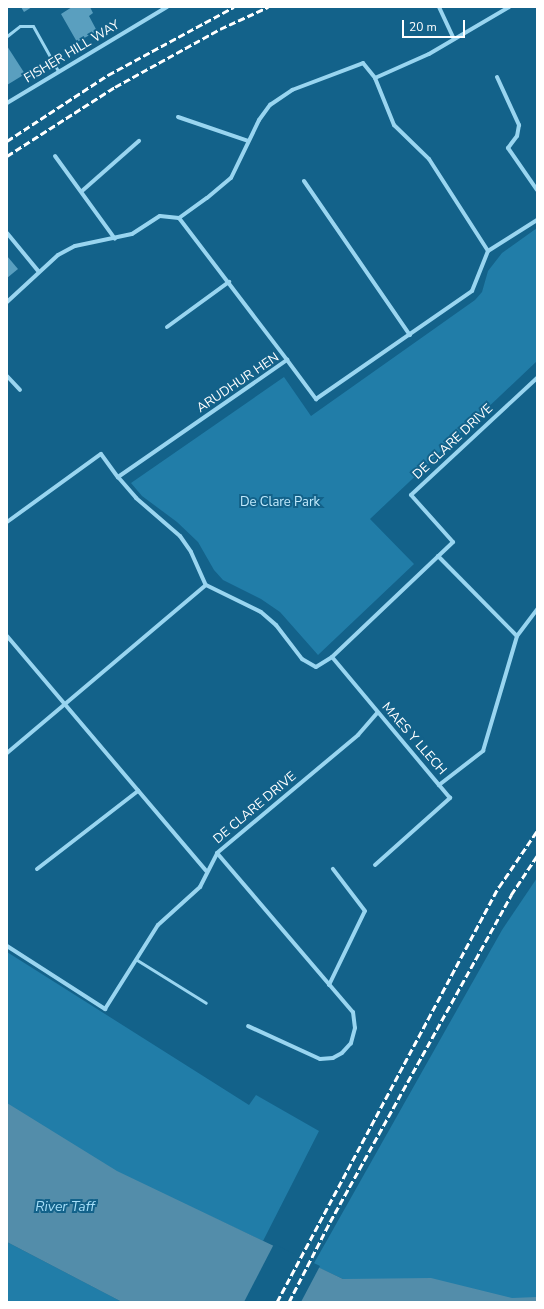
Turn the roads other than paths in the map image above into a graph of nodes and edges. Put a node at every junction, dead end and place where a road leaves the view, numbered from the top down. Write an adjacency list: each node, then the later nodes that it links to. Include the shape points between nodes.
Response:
1 (167, 7): 6 (street, FISHER HILL WAY)
2 (439, 7): 5 (street)
3 (509, 7): 5 (street)
4 (7, 36): 6 (lane, via 20,26 33,26)
5 (454, 39): 8 (street, via 429,54)
6 (58, 71): 9 (street, FISHER HILL WAY)
7 (498, 77): 15 (street, via 519,125 517,136 508,148)
8 (375, 78): 12 (street, via 363,62 292,90 270,105); 21 (street, via 394,125 429,159)
9 (7, 103)
10 (178, 117): 12 (street)
11 (139, 141): 16 (street)
12 (248, 141): 17 (street, via 231,178)
13 (55, 156): 16 (street)
14 (304, 181): 26 (street)
15 (537, 190)
16 (82, 191): 20 (street)
17 (180, 218): 20 (street, via 160,216 132,234); 23 (street)
18 (537, 220): 21 (street)
19 (7, 233): 22 (street)
20 (114, 239): 22 (street, via 75,246 58,255)
21 (488, 251): 26 (street, ARUDHUR HEN, via 472,292)
22 (39, 272): 24 (street)
23 (229, 282): 25 (street); 27 (street)
24 (7, 302)
25 (167, 327)
26 (410, 334): 27 (street, ARUDHUR HEN, via 316,399)
27 (287, 360): 31 (street, ARUDHUR HEN)
28 (7, 376): 30 (street)
29 (537, 378): 33 (street, DE CLARE DRIVE, via 411,495 453,542)
30 (20, 390)
31 (118, 477): 32 (street, via 101,454); 34 (street, via 131,493 180,536 191,552)
32 (7, 522)
33 (438, 556): 37 (street); 38 (street, DE CLARE DRIVE)
34 (206, 585): 38 (street, DE CLARE DRIVE, via 262,612 276,625 302,659 316,667); 39 (street)
35 (537, 609): 37 (street, MAES Y LLECH)
36 (7, 636): 39 (street)
37 (517, 636): 42 (street, MAES Y LLECH, via 483,751)
38 (332, 657): 40 (street, MAES Y LLECH)
39 (65, 703): 41 (street); 43 (street)
40 (378, 712): 42 (street, MAES Y LLECH); 44 (street, DE CLARE DRIVE, via 358,736)
41 (7, 753)
42 (440, 785): 45 (street, via 450,798)
43 (138, 791): 46 (street); 48 (street)
44 (217, 853): 48 (street, DE CLARE DRIVE); 51 (street)
45 (375, 865)
46 (37, 869)
47 (333, 869): 51 (street, via 365,911)
48 (206, 871): 50 (street, DE CLARE DRIVE, via 200,887 158,925)
49 (7, 946): 50 (street, DE CLARE DRIVE, via 105,1008)
50 (137, 960): 52 (lane)
51 (329, 985): 53 (street, via 352,1012 355,1028 351,1043 333,1058 320,1059)
52 (206, 1003)
53 (248, 1026)

